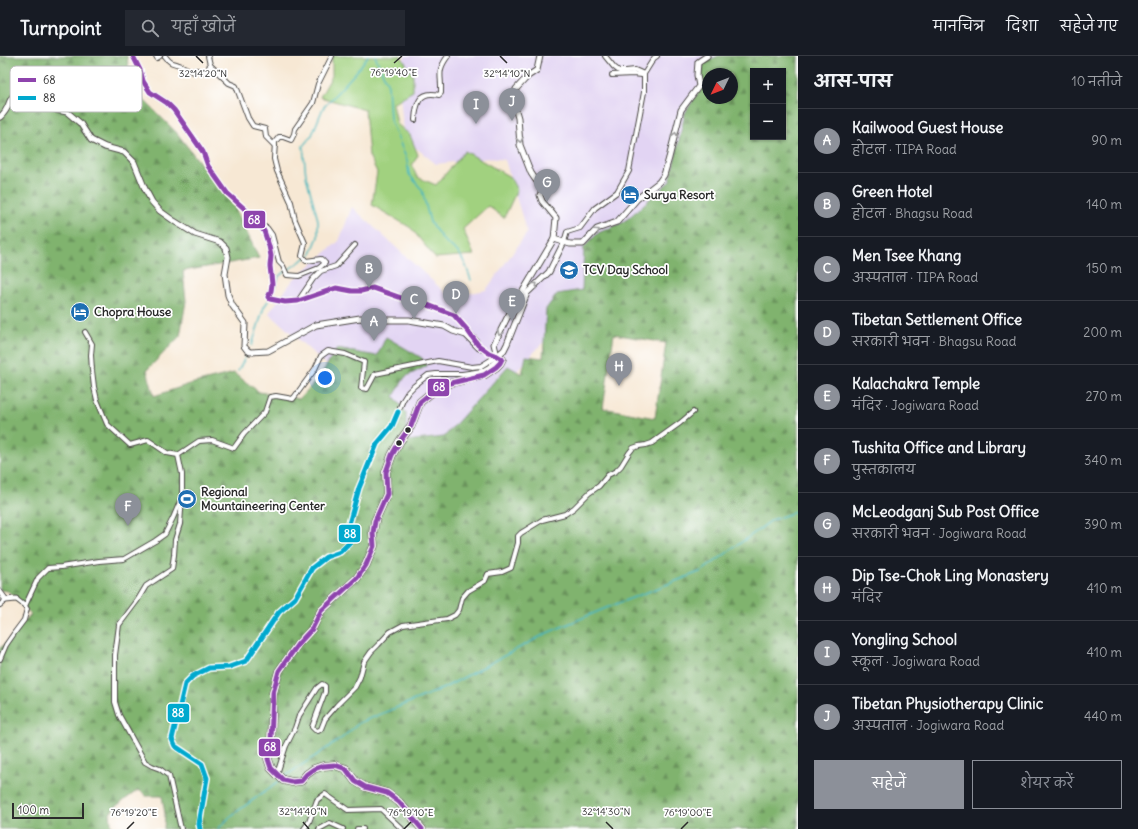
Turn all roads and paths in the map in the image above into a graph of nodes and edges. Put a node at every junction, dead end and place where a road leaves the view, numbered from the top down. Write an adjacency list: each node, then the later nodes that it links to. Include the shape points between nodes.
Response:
1 (134, 56): 13 (street)
2 (156, 56): 3 (street)
3 (160, 56)
4 (165, 56): 12 (street, via 172,63 194,72 207,72)
5 (208, 56): 12 (street)
6 (332, 56): 21 (street, via 318,84 313,103 295,129 291,140 279,137)
7 (448, 56): 20 (street, via 439,74 442,93 424,95 418,102)
8 (540, 56): 23 (street, one-way to 23, via 537,70 516,89 514,104 520,145 531,173 540,185 542,201 556,218)
9 (605, 56): 14 (street, via 619,71 635,70)
10 (657, 56): 14 (street)
11 (707, 56): 24 (street, one-way to 11, via 583,244 597,230 617,222 637,199 659,182 664,175 681,110 699,86 698,62)
12 (210, 65): 21 (street, via 229,83 236,86 253,126 265,129 266,137)
13 (138, 66)
14 (644, 74): 15 (street); 24 (street, via 644,92 628,171 617,192 595,208 580,228 567,232)
15 (612, 75)
16 (142, 77): 22 (street, via 150,92 174,110 227,193 248,210)
17 (10, 99): 19 (street)
18 (67, 112): 28 (street, via 80,123 91,140 124,152 134,162 145,189 160,211 195,234 220,242 226,248 228,257 225,274 228,295 245,323 244,346 250,352 268,351 316,325 360,318 409,320 444,326 466,335)
19 (0, 117)
20 (415, 120)
21 (275, 146): 22 (street, via 277,172 291,202 295,220 305,243 303,258 306,261 321,259 325,264 299,276 287,275 279,262 272,235 267,228)
22 (260, 225): 26 (street, via 271,256 272,284 268,297 285,302)
23 (554, 239): 24 (street); 29 (street, one-way to 29, via 494,344)
24 (564, 242): 29 (street, one-way to 24, via 507,344 527,293 549,272)
25 (355, 245): 26 (street, via 336,266 321,271)
26 (298, 301): 28 (street, via 336,288 361,291 373,288 454,315)
27 (85, 332): 31 (street, via 92,344 97,400 107,424 130,445 148,440 166,453)
28 (484, 350): 29 (street)
29 (497, 356): 31 (street, via 481,366 472,367 438,361 375,374 367,389 361,388 364,362 345,354 328,351 321,356 315,369 293,399 270,397 265,412 234,448 212,440 199,441); 39 (main road, via 502,359 500,363 484,375 451,382 437,388 420,402 411,426 392,455 386,472 386,494 375,521 374,546 366,565 357,578 321,611 312,629 279,670 273,693 268,759 271,768); 41 (street, via 499,358 494,364 482,371 428,376 411,389 403,400 392,426 371,456 349,524 350,542 340,552 326,557 312,568 295,598 279,612 246,661 229,667 209,668 193,676 185,684 172,739 175,746 202,764 207,778)
30 (693, 412): 39 (street, via 652,443 633,448 621,466 574,508 565,514 542,520 521,533 518,536 511,568 488,574 485,581 468,591 462,598 455,615 447,619 403,625 390,632 371,652 354,687 325,719 318,731 312,727 325,686 322,684 317,688 299,716 286,746)
31 (178, 455): 32 (street, via 182,474)
32 (182, 497): 37 (street, via 165,534 156,541 124,560 48,568 38,578); 40 (street, via 172,569 146,586 119,625 114,688 119,715 145,762 169,776)
33 (0, 592): 34 (street)
34 (6, 600): 35 (street); 36 (street)
35 (16, 600): 37 (street)
36 (0, 605)
37 (25, 606): 38 (street, via 27,609 24,620 6,645)
38 (0, 659)
39 (280, 777): 48 (main road, via 292,782 300,781 314,769 335,764 346,769 355,781 365,787 387,793 399,802)
40 (181, 829)
41 (200, 829)
42 (304, 829): 47 (street, via 317,800 325,794 348,810 381,810)
43 (319, 829): 44 (street, via 330,823)
44 (343, 829)
45 (357, 829): 46 (street)
46 (363, 829)
47 (402, 829)
48 (422, 829)

